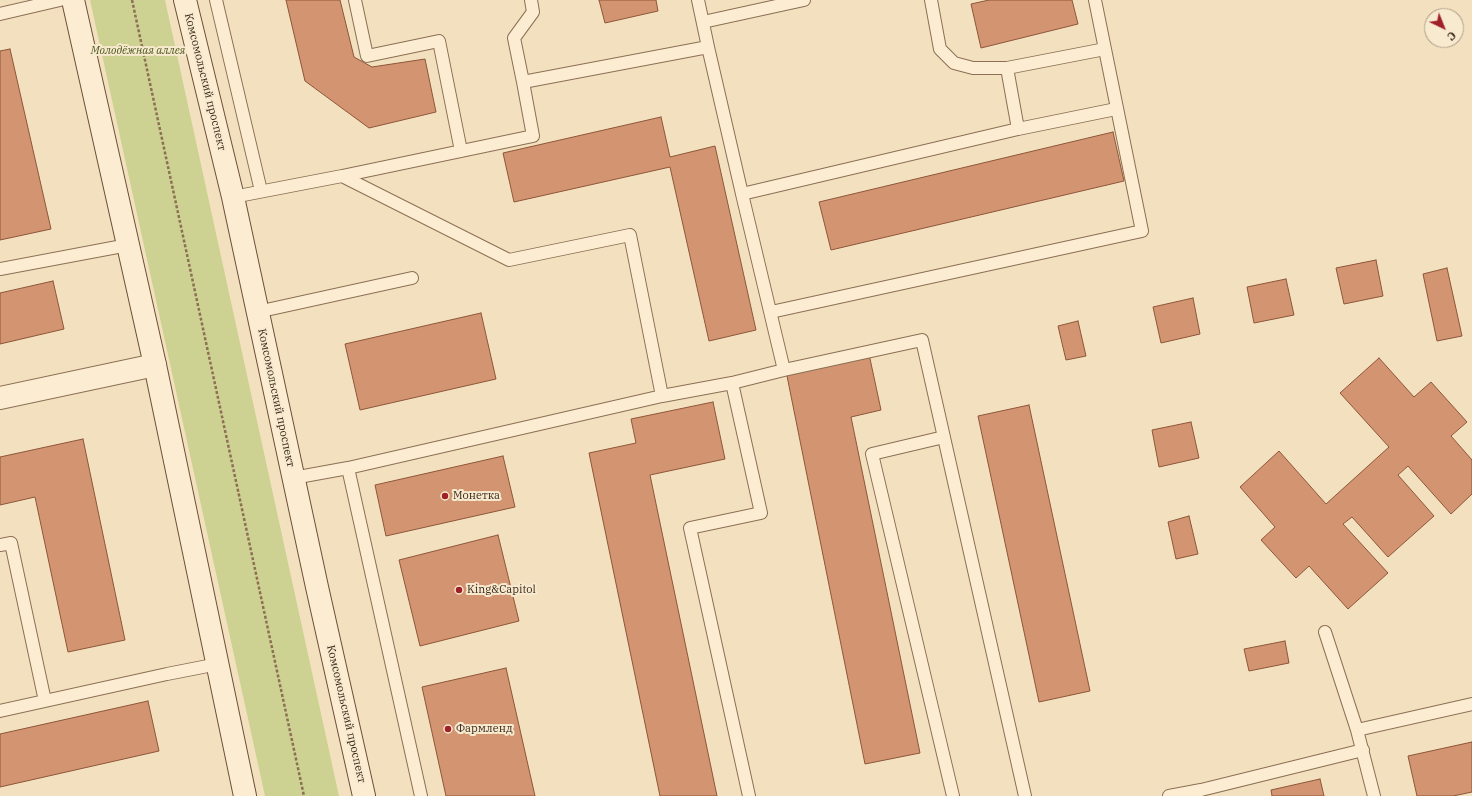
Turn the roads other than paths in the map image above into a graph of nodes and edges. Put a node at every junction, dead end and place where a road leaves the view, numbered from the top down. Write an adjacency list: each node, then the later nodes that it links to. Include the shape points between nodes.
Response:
1 (60, 0): 11 (lane)
2 (73, 0): 24 (main road)
3 (185, 0): 23 (main road, Комсомольский проспект)
4 (216, 0): 21 (lane)
5 (355, 0): 19 (lane, via 367,56 439,41)
6 (531, 0): 16 (lane, via 533,12 514,38)
7 (698, 0): 12 (lane)
8 (804, 0): 12 (lane)
9 (931, 0): 15 (lane, via 940,49 954,63 973,68)
10 (1094, 0): 14 (lane)
11 (0, 14)
12 (703, 22): 13 (lane)
13 (708, 47): 16 (lane); 22 (lane)
14 (1104, 49): 15 (lane); 17 (lane)
15 (1007, 68): 18 (lane)
16 (523, 82): 19 (lane, via 533,136)
17 (1116, 109): 18 (lane); 28 (lane, via 1142,231)
18 (1018, 130): 22 (lane)
19 (461, 151): 20 (lane)
20 (342, 176): 21 (lane); 32 (lane, via 509,260 630,235)
21 (261, 191): 23 (lane)
22 (742, 194): 28 (lane)
23 (233, 197): 27 (main road, Комсомольский проспект)
24 (128, 245): 25 (lane); 29 (main road)
25 (0, 269)
26 (412, 278): 27 (lane)
27 (257, 312): 36 (main road, Комсомольский проспект)
28 (771, 312): 30 (lane)
29 (155, 365): 33 (main road); 39 (main road)
30 (784, 370): 31 (lane); 34 (lane, via 922,340)
31 (732, 382): 32 (lane); 49 (lane, via 761,513 690,528)
32 (662, 396): 35 (lane)
33 (0, 398)
34 (944, 437): 50 (lane, via 872,454); 51 (lane)
35 (348, 468): 36 (lane); 48 (lane)
36 (293, 478): 47 (main road, Комсомольский проспект)
37 (0, 545): 40 (lane, via 11,543)
38 (1325, 632): 43 (lane)
39 (218, 664): 40 (lane); 46 (main road)
40 (45, 701): 42 (lane)
41 (1472, 704): 43 (lane)
42 (0, 711)
43 (1357, 730): 44 (lane)
44 (1362, 750): 45 (lane); 53 (lane)
45 (1201, 793): 52 (lane)
46 (246, 796)
47 (364, 796)
48 (421, 796)
49 (749, 796)
50 (953, 796)
51 (1025, 796)
52 (1169, 796)
53 (1374, 796)

